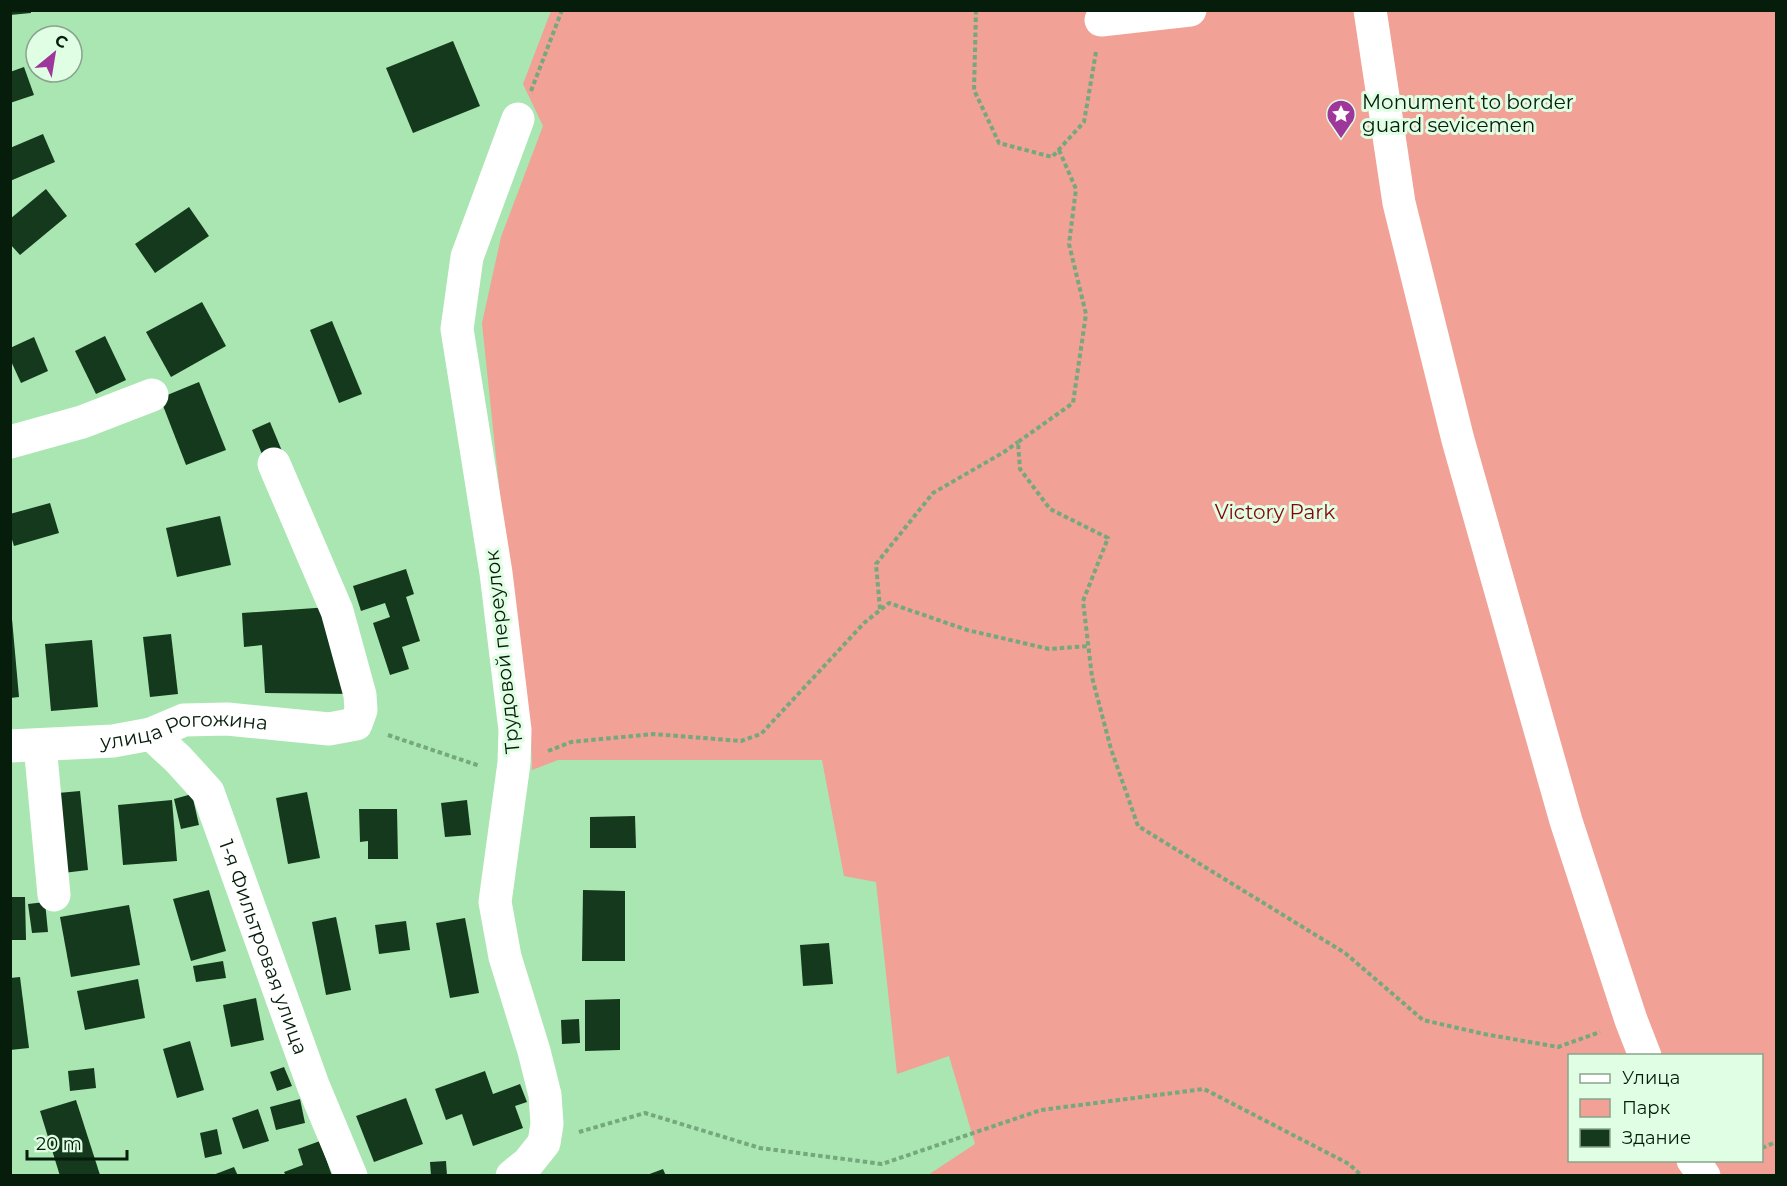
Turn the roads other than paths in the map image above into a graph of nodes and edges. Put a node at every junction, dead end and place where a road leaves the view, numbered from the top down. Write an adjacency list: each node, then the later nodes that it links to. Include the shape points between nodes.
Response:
1 (1190, 10): 3 (street)
2 (1370, 10): 11 (street, via 1399,203 1458,441 1566,821)
3 (1101, 20)
4 (518, 119): 14 (street, Трудовой переулок, via 467,257 458,329 496,573 515,730 495,902 505,957 545,1095 547,1124 544,1143)
5 (152, 395): 6 (street, via 82,422)
6 (10, 442)
7 (274, 464): 8 (street, улица Рогожина, via 338,611 360,695 361,710 356,724 329,729 227,719 184,720)
8 (151, 734): 9 (street, улица Рогожина, via 113,741); 13 (street, 1-я Фильтровая улица, via 208,792 313,1085)
9 (25, 746): 10 (street)
10 (54, 895)
11 (1644, 1054)
12 (1694, 1162): 15 (street)
13 (351, 1176)
14 (512, 1176)
15 (1704, 1176)

